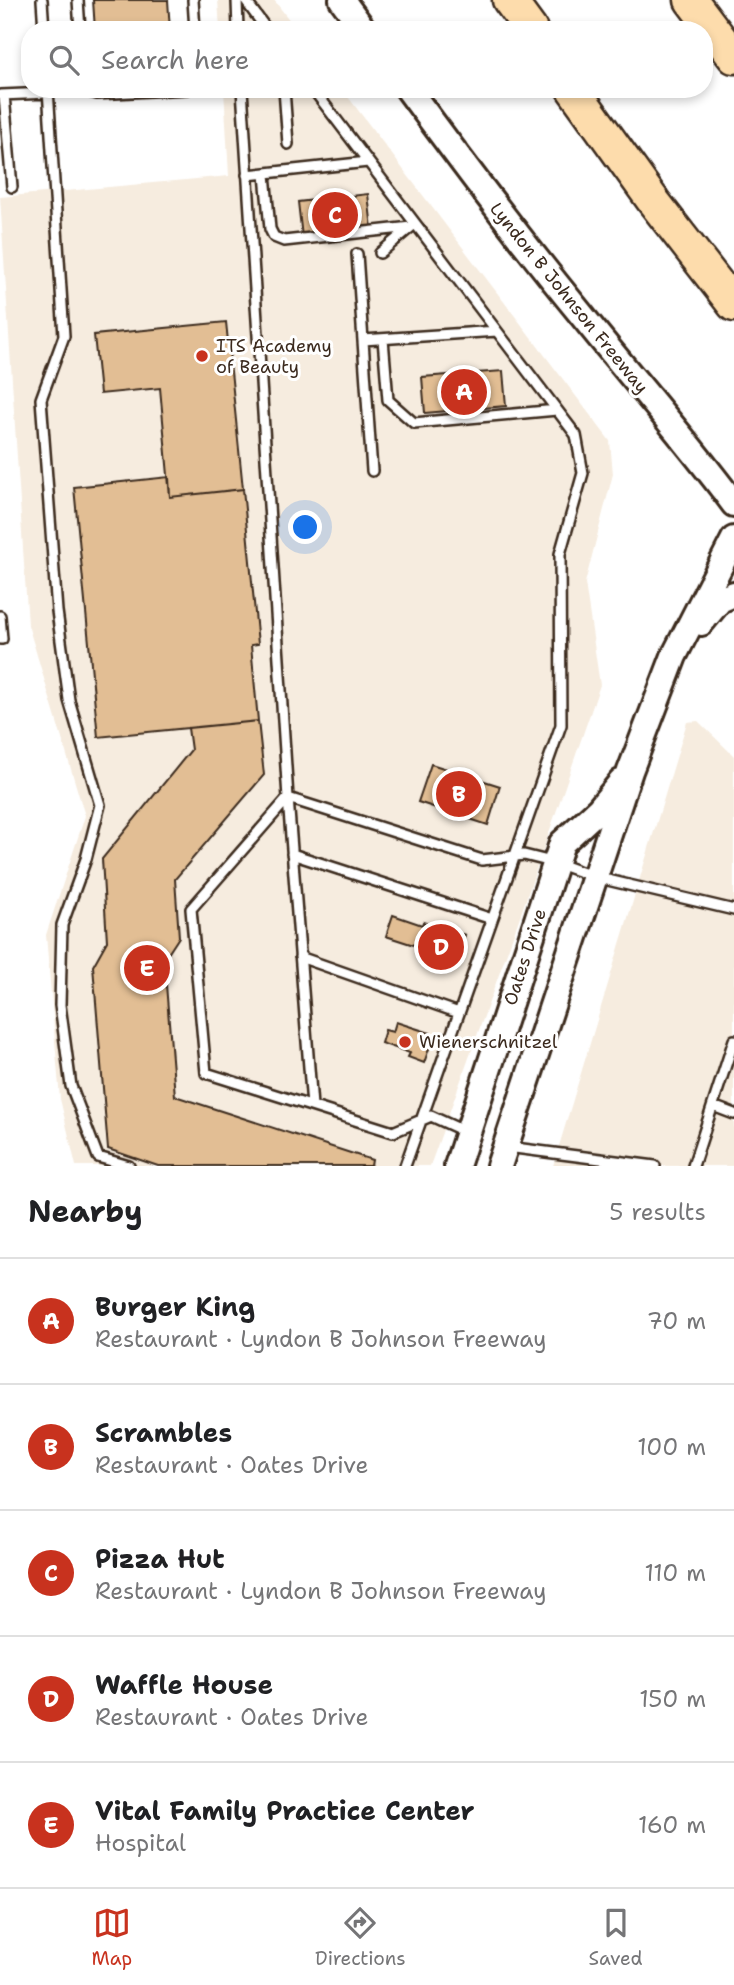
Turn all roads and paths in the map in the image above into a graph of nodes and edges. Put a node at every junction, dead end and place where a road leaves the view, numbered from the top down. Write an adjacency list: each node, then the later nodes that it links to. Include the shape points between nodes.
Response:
1 (42, 0): 9 (lane)
2 (78, 0): 10 (lane)
3 (193, 0): 11 (lane)
4 (237, 0): 12 (lane)
5 (245, 0): 13 (lane)
6 (342, 0): 14 (main road)
7 (509, 0): 15 (highway)
8 (691, 0): 16 (highway)
9 (43, 21)
10 (79, 21)
11 (194, 21)
12 (238, 21)
13 (261, 21)
14 (357, 21)
15 (524, 21)
16 (707, 21)
17 (713, 29): 18 (highway)
18 (734, 57)
19 (21, 93): 20 (lane)
20 (2, 95): 31 (lane)
21 (48, 98): 64 (lane, via 64,337 41,399 57,611 69,700 100,805 62,925 60,1005 71,1086 98,1157)
22 (243, 98): 30 (lane)
23 (285, 98): 27 (lane)
24 (320, 98): 28 (lane)
25 (415, 98): 41 (main road, Lyndon B Johnson Freeway, via 486,195)
26 (579, 98): 35 (highway)
27 (288, 144)
28 (368, 162): 29 (lane); 32 (lane)
29 (265, 174): 30 (lane); 32 (lane, via 270,229 284,241)
30 (247, 175): 48 (lane)
31 (12, 187)
32 (413, 225): 33 (lane); 36 (lane)
33 (380, 253)
34 (357, 254): 38 (lane)
35 (734, 305)
36 (497, 331): 37 (lane); 39 (lane)
37 (383, 339): 38 (lane); 39 (lane, via 388,400 414,423)
38 (363, 340): 40 (lane)
39 (557, 410): 50 (lane, via 576,435 583,473 560,554 561,725)
40 (372, 471)
41 (734, 504)
42 (734, 540): 46 (main road, Oates Drive)
43 (734, 594): 46 (main road, via 720,600)
44 (0, 616): 45 (lane)
45 (0, 639)
46 (674, 656): 47 (main road, Oates Drive)
47 (631, 771): 51 (main road, Oates Drive, via 562,843); 52 (main road, Oates Drive)
48 (288, 798): 49 (lane); 50 (lane, via 482,860); 59 (lane, via 191,909 206,1073)
49 (292, 854): 54 (lane); 55 (lane)
50 (514, 856): 51 (lane); 54 (lane)
51 (556, 863): 52 (lane); 62 (main road, Oates Drive)
52 (595, 877): 53 (lane); 63 (main road, Oates Drive)
53 (734, 910)
54 (492, 919): 56 (lane)
55 (300, 957): 56 (lane); 59 (lane)
56 (459, 1013): 61 (lane)
57 (734, 1040): 58 (lane)
58 (713, 1106): 60 (lane); 68 (lane)
59 (312, 1107): 61 (lane, via 393,1132)
60 (734, 1114)
61 (421, 1120): 62 (lane, via 431,1116); 65 (lane)
62 (468, 1133): 63 (main road); 66 (main road, Oates Drive)
63 (502, 1157): 67 (lane)
64 (129, 1166)
65 (405, 1166)
66 (457, 1166)
67 (655, 1166)
68 (693, 1166)

